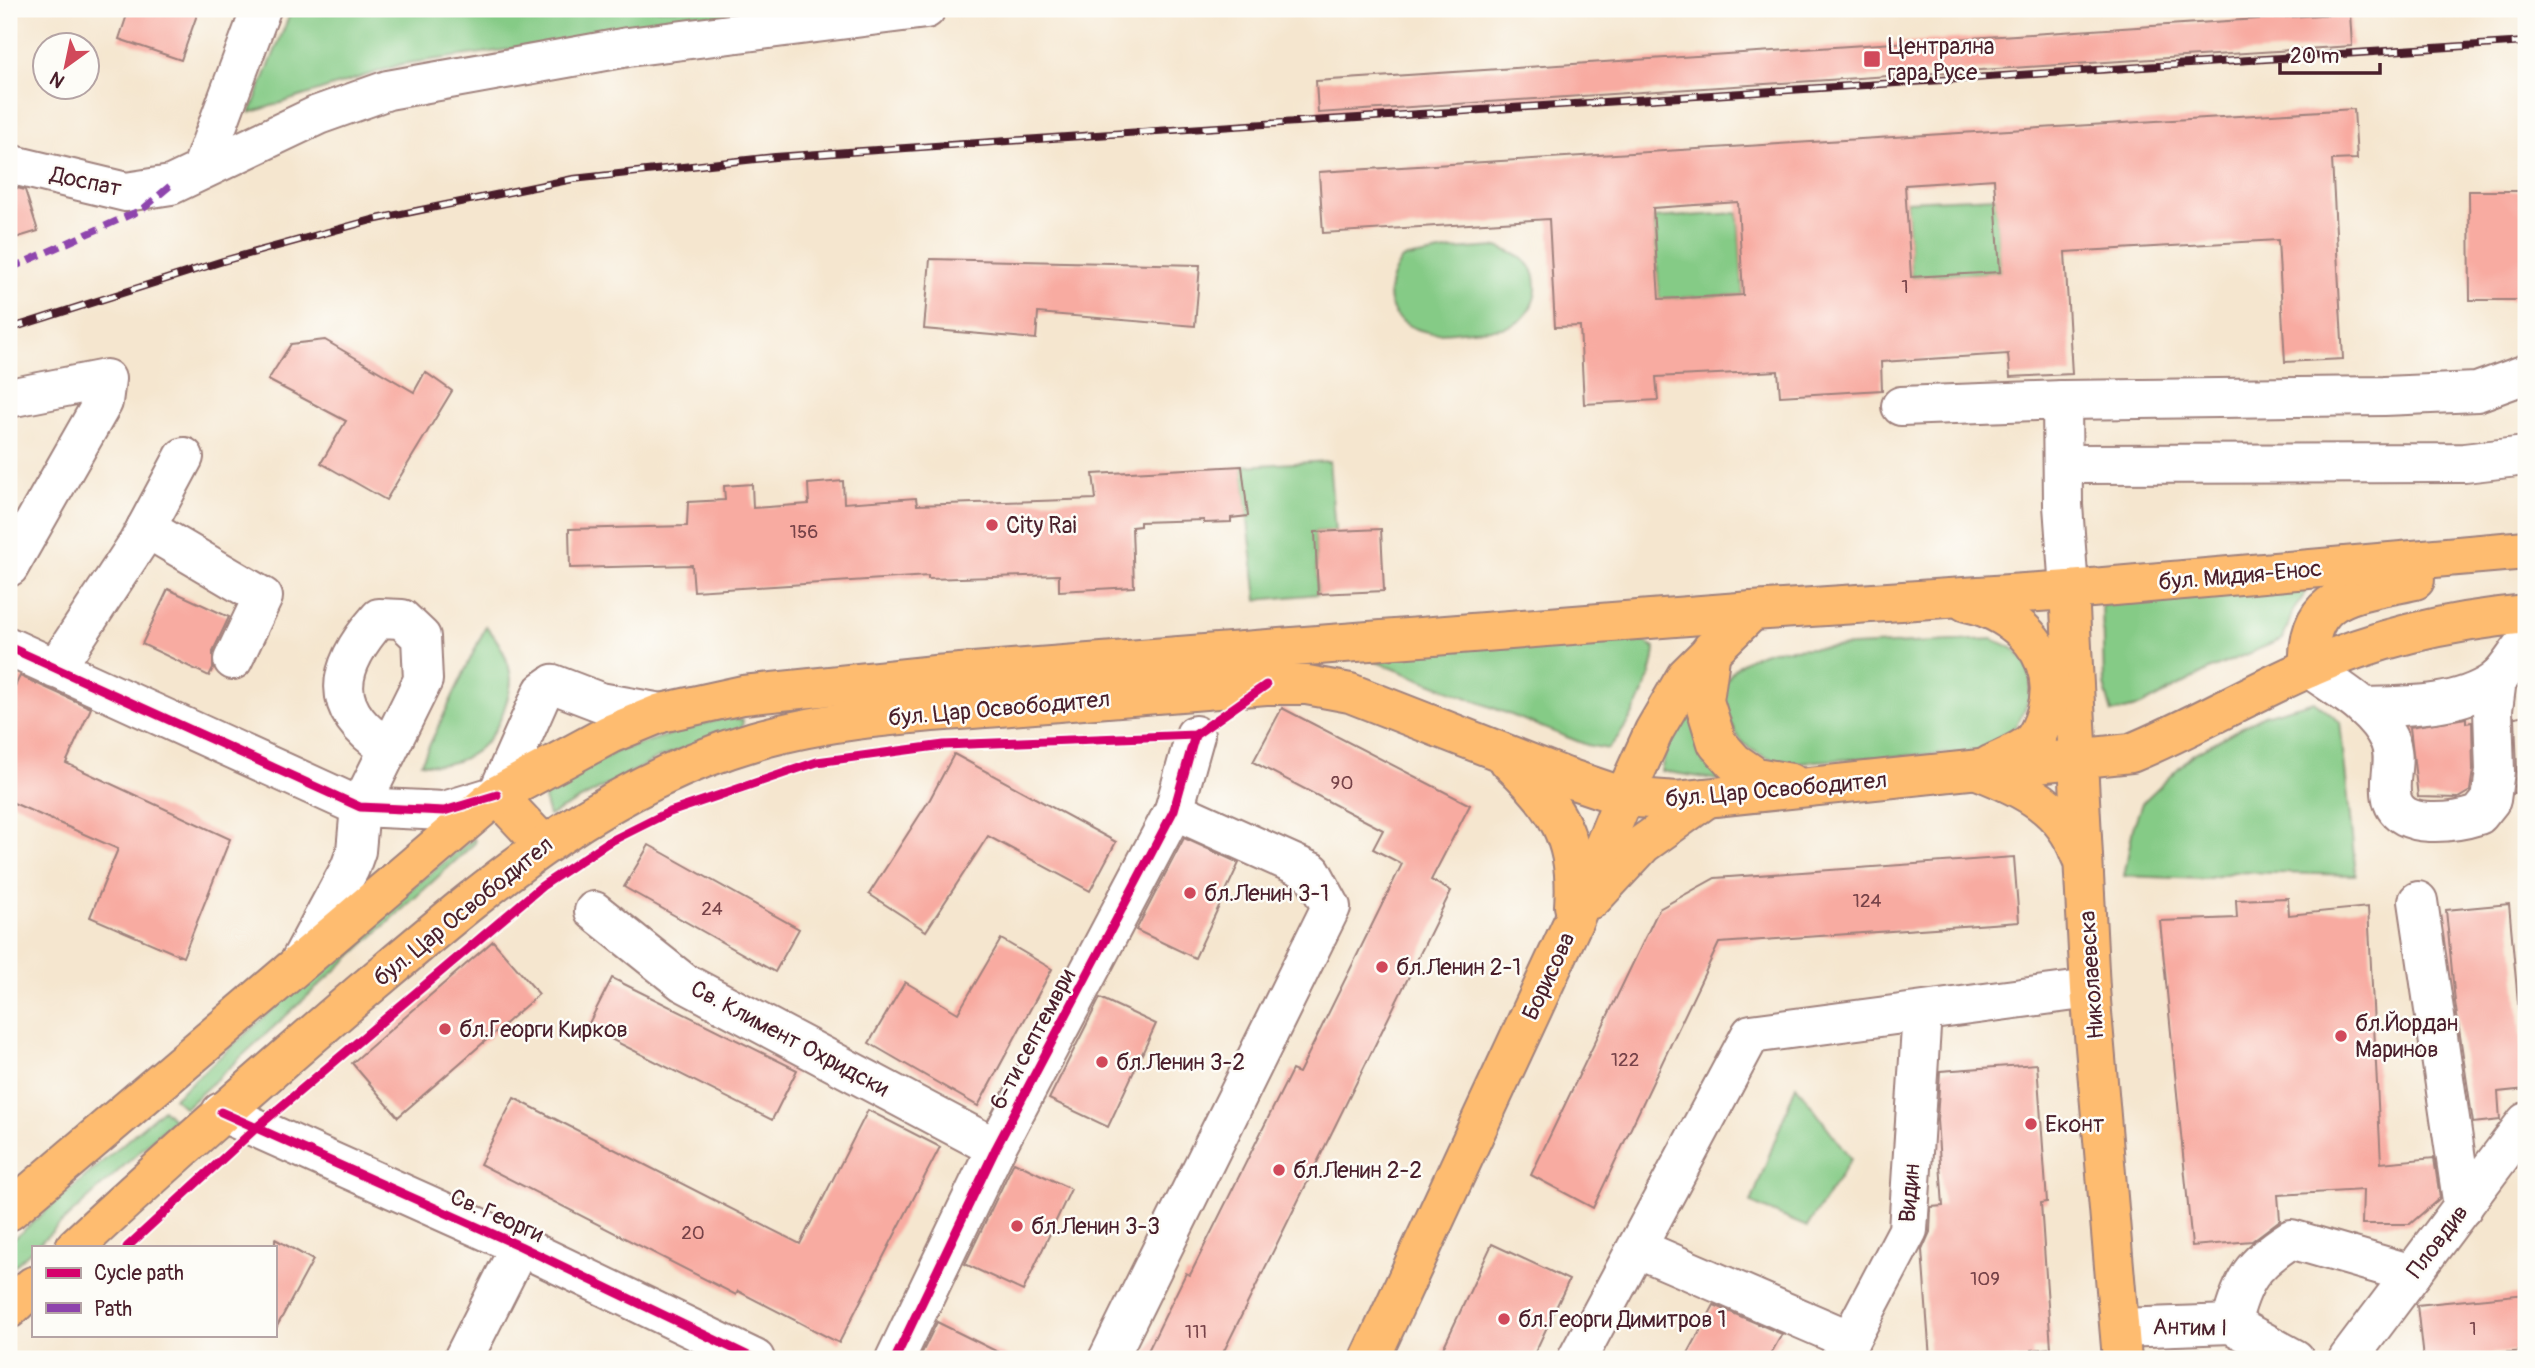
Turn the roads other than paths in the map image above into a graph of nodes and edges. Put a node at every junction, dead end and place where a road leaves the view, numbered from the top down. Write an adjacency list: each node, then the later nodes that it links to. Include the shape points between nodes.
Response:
1 (261, 9): 4 (street)
2 (926, 9): 4 (street, Доспат, via 628,47 388,90 318,115)
3 (9, 164): 4 (street, Доспат, via 126,191 171,185)
4 (201, 170)
5 (2526, 374): 7 (street, via 2477,392)
6 (9, 398): 14 (street, via 104,391)
7 (2062, 400): 8 (street); 11 (street)
8 (1901, 406)
9 (2526, 456): 11 (street, via 2464,463)
10 (184, 457): 12 (street)
11 (2064, 464): 15 (street)
12 (146, 528): 22 (street, via 263,597); 24 (street)
13 (2526, 552): 15 (main road, бул. Мидия-Енос); 23 (main road, via 2348,595 2330,604 2311,630)
14 (9, 567)
15 (2069, 590): 16 (main road, бул. Мидия-Енос); 31 (main road, Николаевска)
16 (1954, 599): 17 (main road, бул. Цар Освободител); 32 (main road, via 2004,614 2042,653 2050,674 2050,700 2030,744)
17 (1752, 611): 21 (main road, Борисова); 27 (main road, бул. Цар Освободител, via 935,675 743,695)
18 (2526, 614): 23 (main road, via 2414,632)
19 (2526, 643): 25 (street)
20 (9, 647): 24 (street)
21 (1711, 650): 33 (main road, via 1704,701 1717,743 1756,777); 35 (main road, Борисова, via 1671,700)
22 (233, 660)
23 (2309, 668): 26 (street); 31 (main road, via 2162,740 2131,752)
24 (55, 669): 37 (street)
25 (2497, 679): 26 (street, via 2473,693 2416,705); 26 (street, via 2491,800 2479,815 2462,821 2437,824 2413,819 2399,810 2392,800 2390,741)
26 (2362, 707)
27 (661, 713): 34 (main road, бул. Цар Освободител, via 610,734); 34 (street, via 600,702 553,684 544,691)
28 (1195, 735): 38 (street, 6-ти септември)
29 (388, 748): 37 (street)
30 (1499, 751): 35 (main road, бул. Цар Освободител); 39 (main road, бул. Цар Освободител, via 1350,692 1307,685 936,712 808,727 753,742 653,782); 43 (main road, via 1539,789 1559,816 1571,847 1576,881)
31 (2078, 760): 32 (main road, бул. Цар Освободител); 40 (main road, Николаевска)
32 (1979, 770): 33 (main road, бул. Цар Освободител); 40 (main road, via 2022,789 2063,821)
33 (1804, 786): 36 (main road, бул. Цар Освободител)
34 (497, 795): 37 (street, via 444,811); 39 (main road); 44 (main road, бул. Цар Освободител)
35 (1624, 797): 36 (main road, бул. Цар Освободител); 43 (main road, Борисова)
36 (1707, 798): 43 (main road, via 1643,844)
37 (360, 807): 44 (street, via 350,868)
38 (1174, 810): 49 (street, 6-ти септември); 64 (street, via 1312,872 1331,906)
39 (543, 844): 47 (main road, бул. Цар Освободител, via 493,880)
40 (2084, 865): 45 (main road, Николаевска)
41 (2418, 901): 50 (street)
42 (594, 911): 49 (street, Св. Климент Охридски, via 683,982)
43 (1573, 922): 65 (main road, Борисова)
44 (294, 970): 51 (main road, бул. Цар Освободител)
45 (2090, 989): 46 (street); 59 (main road, Николаевска)
46 (1922, 1012): 54 (street, via 1751,1034); 60 (street, Видин, via 1908,1230)
47 (221, 1112): 52 (main road, бул. Цар Освободител); 53 (street, Св. Георги)
48 (2526, 1122): 50 (street, Пловдив)
49 (996, 1147): 63 (street, 6-ти септември)
50 (2463, 1207): 55 (street, Пловдив)
51 (9, 1211)
52 (76, 1246)
53 (520, 1246): 61 (street); 62 (street, Св. Георги)
54 (1637, 1248): 60 (street); 66 (street)
55 (2412, 1274): 58 (street, via 2291,1240 2268,1254 2240,1286); 68 (street, Пловдив)
56 (32, 1287): 57 (main road)
57 (9, 1309)
58 (2231, 1324): 59 (street, Антим I); 67 (street, Антим I)
59 (2121, 1344)
60 (1845, 1350)
61 (463, 1359)
62 (755, 1359)
63 (895, 1359)
64 (1108, 1359)
65 (1370, 1359)
66 (1577, 1359)
67 (2295, 1359)
68 (2348, 1359)

